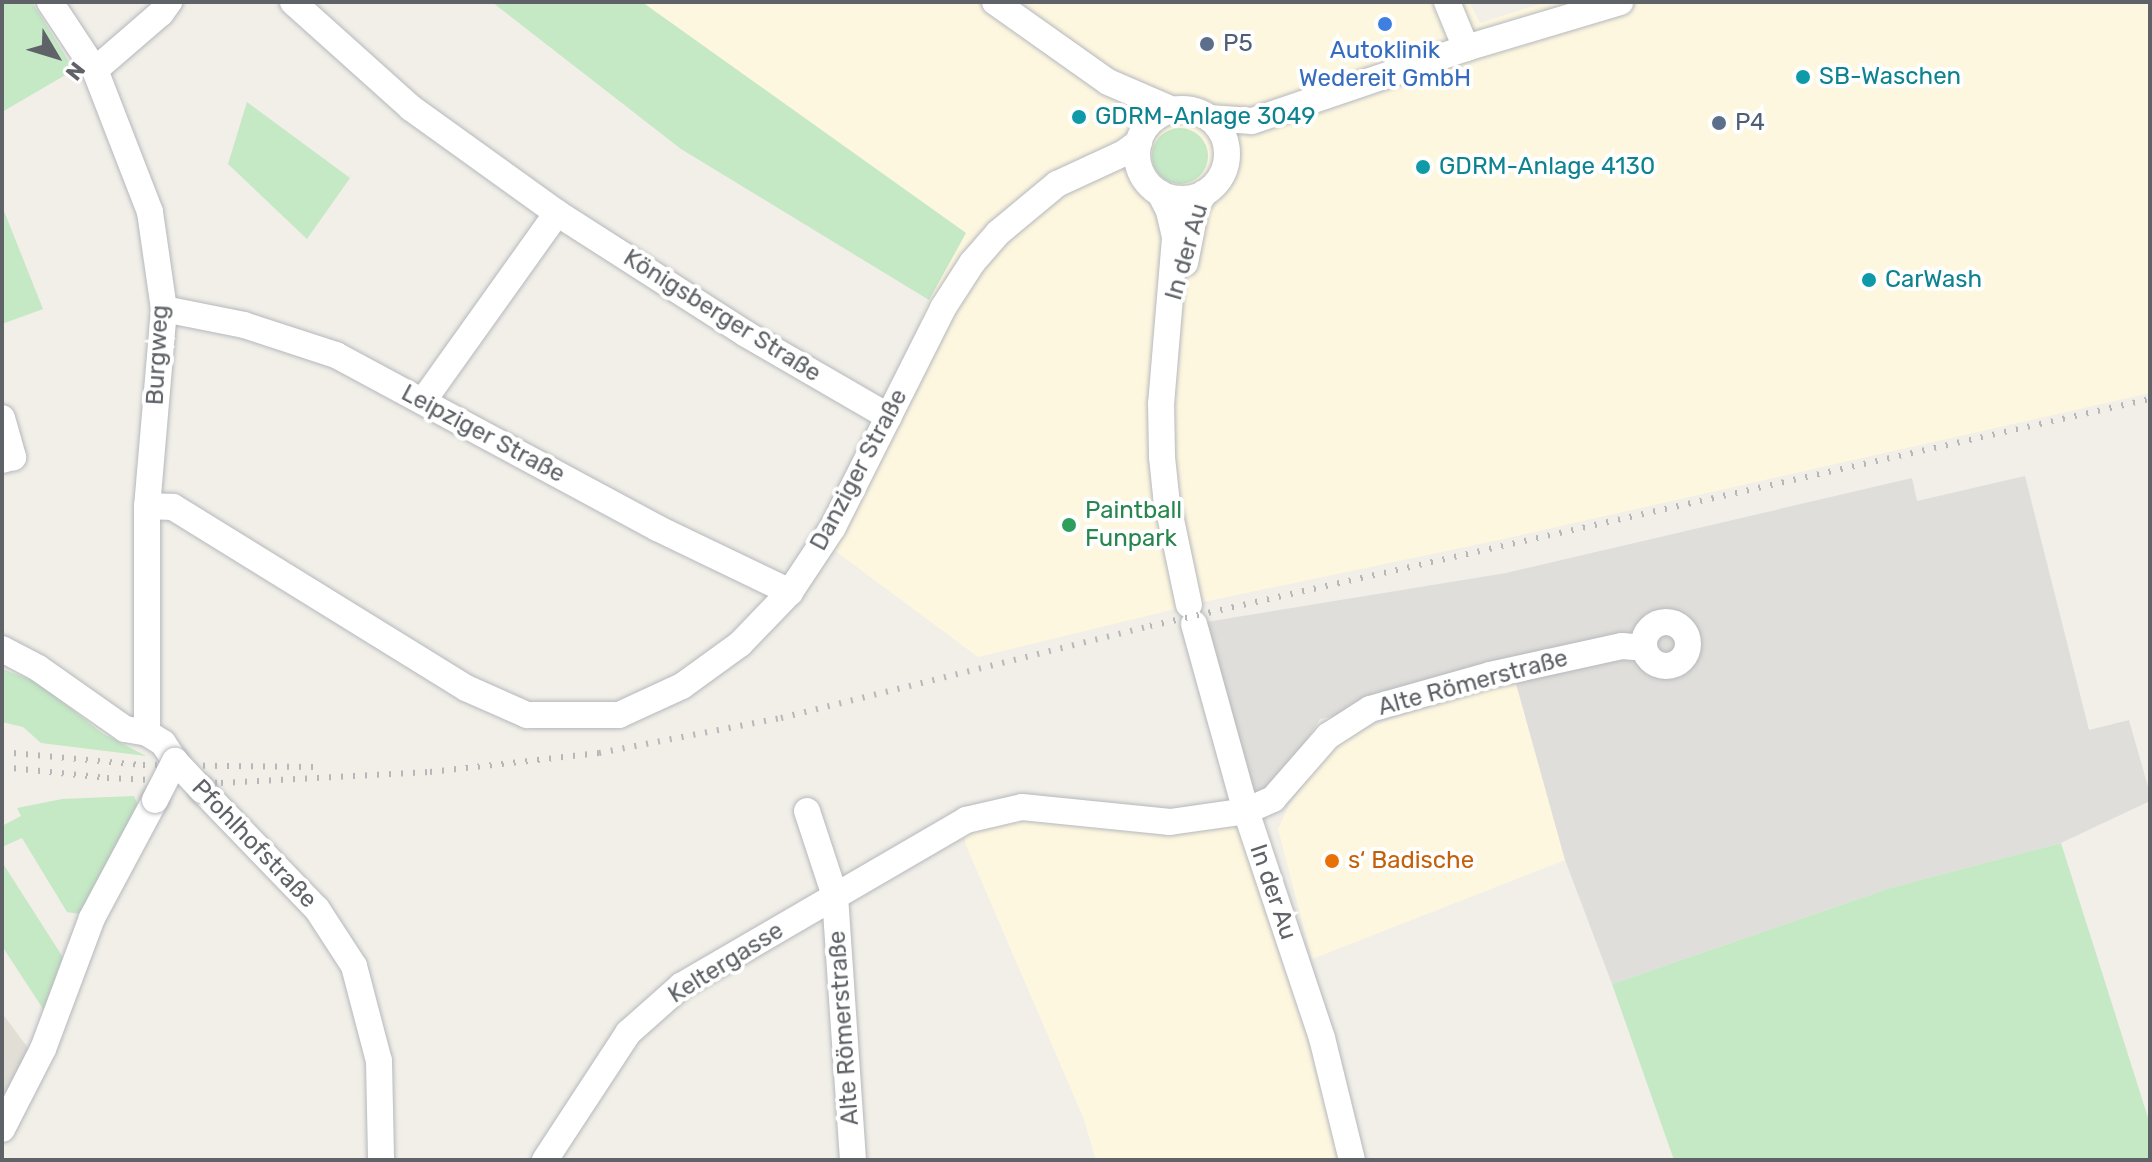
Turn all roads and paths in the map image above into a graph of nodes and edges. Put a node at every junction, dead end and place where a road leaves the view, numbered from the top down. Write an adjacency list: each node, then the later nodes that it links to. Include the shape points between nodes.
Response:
1 (50, 2): 9 (street, Burgweg)
2 (169, 2): 9 (street)
3 (293, 2): 19 (street, Königsberger Straße, via 411,108)
4 (995, 2): 10 (street)
5 (1447, 2): 8 (street)
6 (1620, 2): 7 (street)
7 (1591, 6): 8 (street)
8 (1466, 48): 13 (street)
9 (95, 70): 20 (street, Burgweg, via 150,212)
10 (1108, 82): 11 (street); 14 (street)
11 (1173, 110): 12 (street); 14 (street, via 1150,122)
12 (1209, 118): 13 (street); 15 (street)
13 (1252, 121): 15 (street)
14 (1141, 137): 16 (street, Danziger Straße); 17 (street, via 1137,157)
15 (1226, 147): 18 (street, via 1223,173)
16 (1101, 164): 17 (street); 23 (street, Danziger Straße, via 1057,184 998,233 972,263 943,308)
17 (1154, 189): 18 (street, via 1174,198); 21 (street, In der Au, via 1173,221)
18 (1204, 193): 21 (street, In der Au)
19 (557, 213): 22 (street); 23 (street, Königsberger Straße, via 746,334)
20 (164, 309): 22 (street, Leipziger Straße, via 244,325 336,355); 26 (street, Burgweg)
21 (1169, 312): 32 (street, In der Au, via 1161,403 1166,496)
22 (423, 401): 27 (street, Leipziger Straße, via 657,528)
23 (889, 417): 27 (street, Danziger Straße, via 833,527)
24 (2, 418): 25 (street, via 13,457)
25 (2, 460)
26 (147, 506): 27 (street, Danziger Straße, via 173,507 466,688 527,715 619,715 682,686 740,644); 30 (street, Burgweg)
27 (790, 592)
28 (1644, 648): 32 (street, Alte Römerstraße, via 1622,646 1490,675 1370,709 1328,736 1273,799)
29 (2, 649): 30 (street, via 125,729)
30 (162, 745): 34 (street, bridge, via 155,800 92,918 43,1049); 35 (street, Pfohlhofstraße, bridge, via 317,909 354,966 379,1061)
31 (807, 811): 33 (street, Alte Römerstraße)
32 (1246, 811): 33 (street, Alte Römerstraße, via 1170,822 1022,807 966,820); 38 (street, In der Au, via 1322,1038)
33 (835, 896): 36 (street, Keltergasse, via 681,986 628,1033); 37 (street, Alte Römerstraße)
34 (2, 1129)
35 (381, 1160)
36 (545, 1160)
37 (853, 1160)
38 (1352, 1160)

